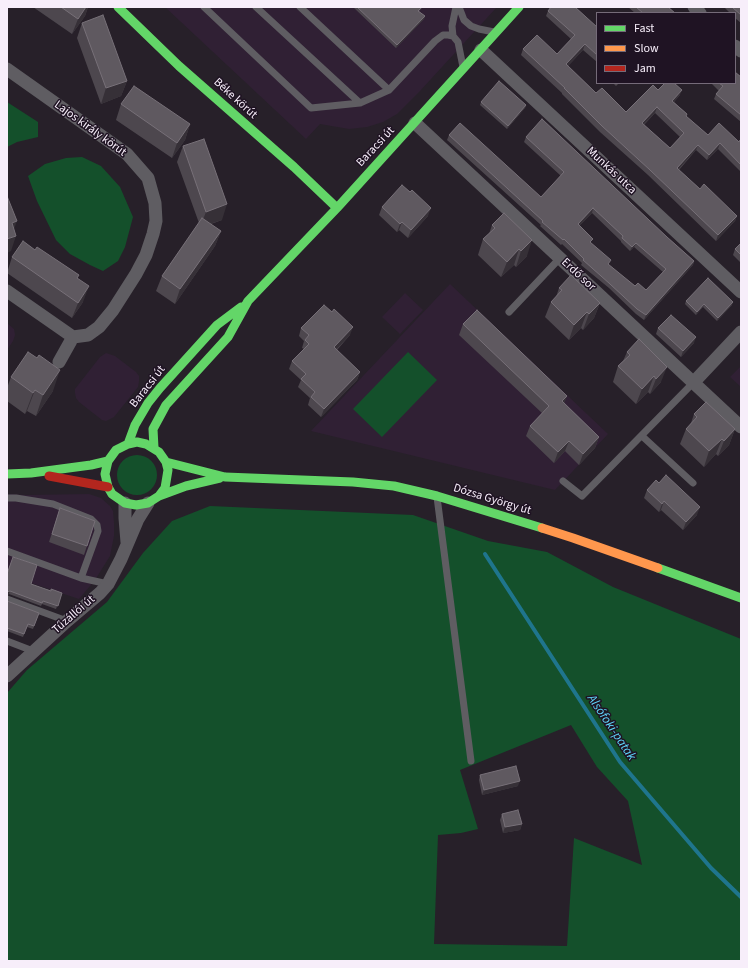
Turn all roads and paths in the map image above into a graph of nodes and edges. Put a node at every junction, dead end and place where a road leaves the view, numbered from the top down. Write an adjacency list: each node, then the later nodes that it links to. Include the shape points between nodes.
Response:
1 (204, 7): 14 (lane, via 311,108)
2 (256, 7): 14 (lane)
3 (300, 7): 13 (lane)
4 (456, 7): 9 (lane, via 452,26)
5 (459, 7): 8 (lane, via 464,20 471,26)
6 (519, 7): 8 (street, Baracsi út)
7 (120, 8): 16 (street, Béke körút)
8 (496, 32): 10 (street, Baracsi út)
9 (454, 36): 11 (lane, via 458,42); 13 (lane, via 443,35 435,41)
10 (481, 50): 11 (street, Baracsi út); 19 (street, Munkás utca)
11 (463, 68): 15 (street, Baracsi út)
12 (7, 69): 23 (street, Lajos király körút, via 127,154 148,178 155,203 154,234 136,274 99,327 88,335)
13 (389, 90): 14 (lane)
14 (360, 103)
15 (415, 123): 16 (street, Baracsi út); 17 (street, Erdő sor)
16 (337, 208): 20 (street, Baracsi út)
17 (560, 258): 21 (lane); 25 (street, Erdő sor)
18 (7, 291): 23 (street)
19 (741, 292)
20 (248, 301): 28 (street, Baracsi út, via 217,325 160,388 135,425); 29 (street, Baracsi út, via 228,337 166,405 153,429)
21 (508, 312)
22 (741, 332): 25 (street)
23 (73, 337): 24 (street)
24 (60, 362)
25 (694, 383): 26 (street, Erdő sor); 27 (lane)
26 (741, 427)
27 (642, 436): 35 (lane, via 582,496); 36 (lane)
28 (128, 444): 29 (street, via 137,442); 30 (street, via 116,450)
29 (154, 448): 31 (street)
30 (108, 461): 32 (street); 37 (street, via 105,474)
31 (166, 462): 34 (street, Dózsa György út); 40 (street, via 167,480 164,488)
32 (31, 473): 33 (street); 37 (street)
33 (7, 474)
34 (225, 477): 38 (street, Dózsa György út, via 353,482 394,486); 40 (street, Dózsa György út, via 186,486)
35 (563, 481)
36 (693, 483)
37 (108, 487): 41 (street, via 118,499)
38 (437, 496): 46 (street, Dózsa György út, via 573,538); 52 (lane)
39 (7, 498): 44 (lane, via 53,504 91,518 98,531)
40 (154, 499): 41 (street, via 136,505); 42 (street, Tűzállói út, via 138,519)
41 (125, 502): 42 (street)
42 (128, 544): 45 (street, Tűzállói út)
43 (7, 551): 44 (lane)
44 (81, 578): 45 (lane)
45 (108, 584): 48 (street, Tűzállói út)
46 (741, 598)
47 (7, 599): 48 (lane)
48 (67, 621): 50 (street, Tűzállói út)
49 (7, 642): 50 (lane)
50 (33, 651): 51 (street, Tűzállói út)
51 (7, 676)
52 (472, 761)

